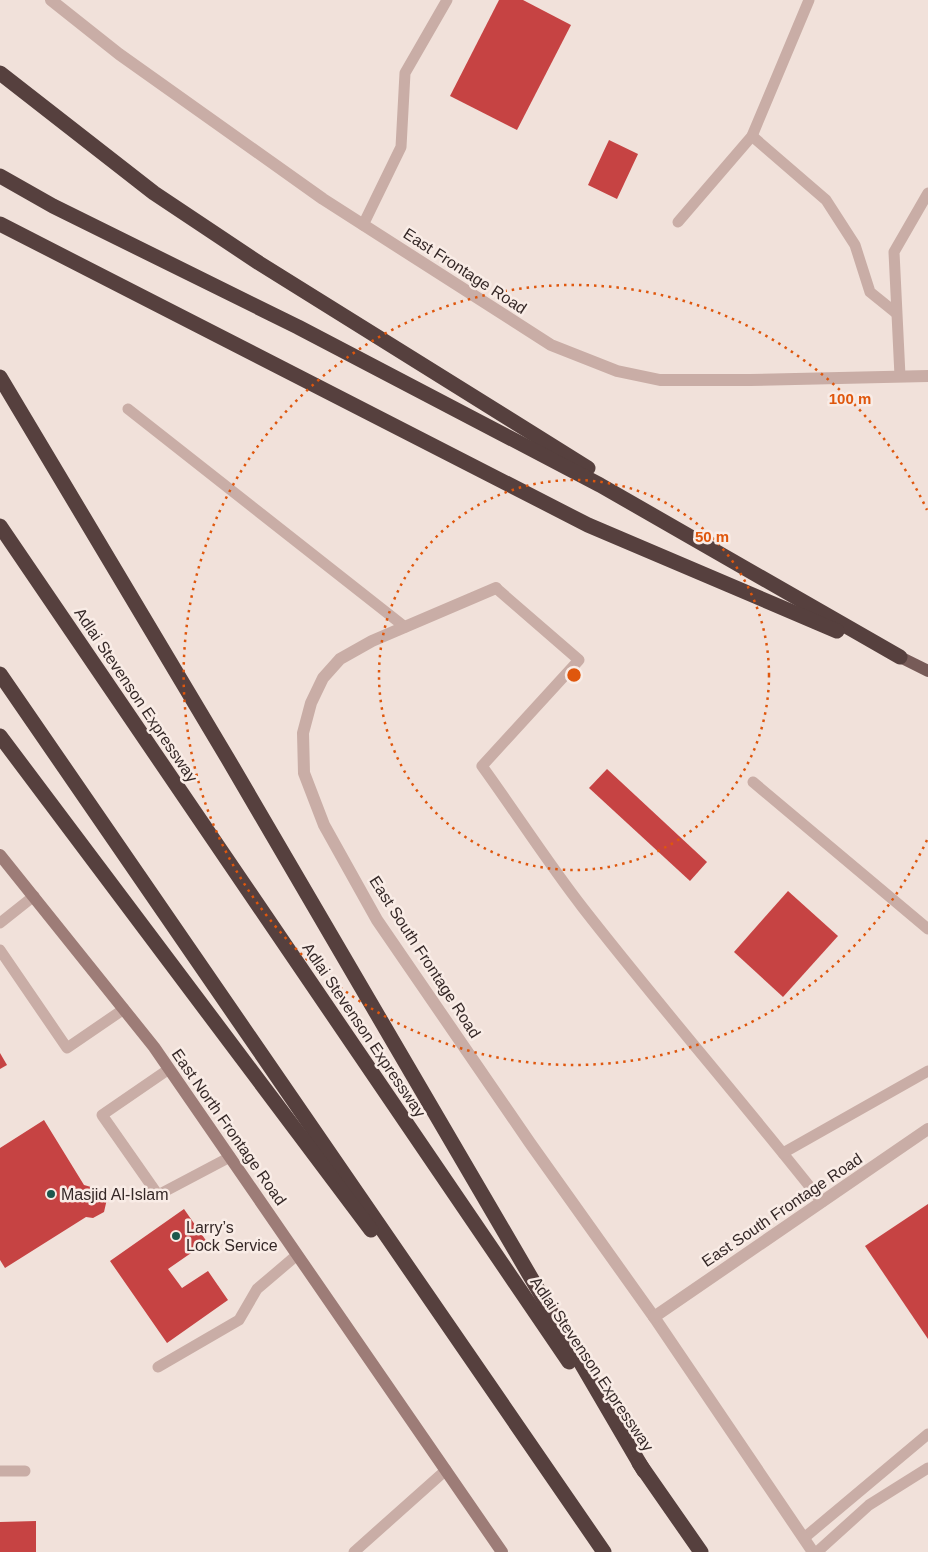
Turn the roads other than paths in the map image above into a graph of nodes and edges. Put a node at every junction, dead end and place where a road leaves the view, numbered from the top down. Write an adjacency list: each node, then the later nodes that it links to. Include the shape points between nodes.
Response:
1 (51, 0): 10 (street, East Frontage Road, via 118,54)
2 (447, 0): 10 (lane, via 405,73 401,147)
3 (809, 0): 5 (lane)
4 (0, 72): 18 (highway, via 154,192 259,263)
5 (752, 136): 8 (lane); 11 (lane, via 826,200 856,245 870,292)
6 (0, 176): 18 (highway, via 600,485)
7 (928, 192): 11 (lane, via 894,252)
8 (678, 222)
9 (0, 224): 20 (highway, via 588,525)
10 (363, 225): 12 (street, East Frontage Road, via 551,345 617,371 660,380)
11 (896, 313): 12 (lane)
12 (900, 376): 13 (street, East Frontage Road)
13 (928, 376)
14 (0, 377): 45 (highway)
15 (128, 409): 19 (lane)
16 (0, 526): 45 (highway, Adlai Stevenson Expressway)
17 (496, 588): 19 (street, East South Frontage Road); 34 (lane, via 579,660 482,766 582,906 687,1039)
18 (784, 590): 20 (highway)
19 (405, 627): 38 (street, East South Frontage Road, via 340,659 323,678 310,703 303,733 304,773 324,825 377,920)
20 (900, 657): 21 (main road)
21 (928, 671)
22 (0, 674): 40 (highway)
23 (0, 736): 40 (highway)
24 (753, 782): 28 (lane)
25 (0, 855): 26 (street, East North Frontage Road)
26 (34, 896): 27 (lane); 30 (street, East North Frontage Road)
27 (0, 923)
28 (928, 928)
29 (0, 950): 30 (lane, via 67,1048)
30 (124, 1009): 31 (street, East North Frontage Road)
31 (169, 1069): 35 (street, East North Frontage Road); 35 (lane, via 102,1115 158,1195)
32 (928, 1071): 34 (lane)
33 (928, 1129): 36 (street, East South Frontage Road)
34 (783, 1153): 36 (lane)
35 (230, 1157): 37 (street, East North Frontage Road)
36 (822, 1202): 38 (street, East South Frontage Road)
37 (297, 1255): 39 (lane, via 257,1289 240,1320); 43 (street, East North Frontage Road)
38 (654, 1317): 47 (street, East South Frontage Road)
39 (158, 1367)
40 (511, 1417): 50 (highway)
41 (928, 1434): 47 (lane)
42 (928, 1468): 52 (lane, via 869,1505)
43 (446, 1470): 48 (lane); 49 (street, East North Frontage Road)
44 (25, 1471): 46 (lane)
45 (644, 1471): 51 (highway, Adlai Stevenson Expressway)
46 (0, 1472)
47 (804, 1538): 52 (street, East South Frontage Road)
48 (354, 1552)
49 (502, 1552)
50 (604, 1552)
51 (701, 1552)
52 (815, 1552)

